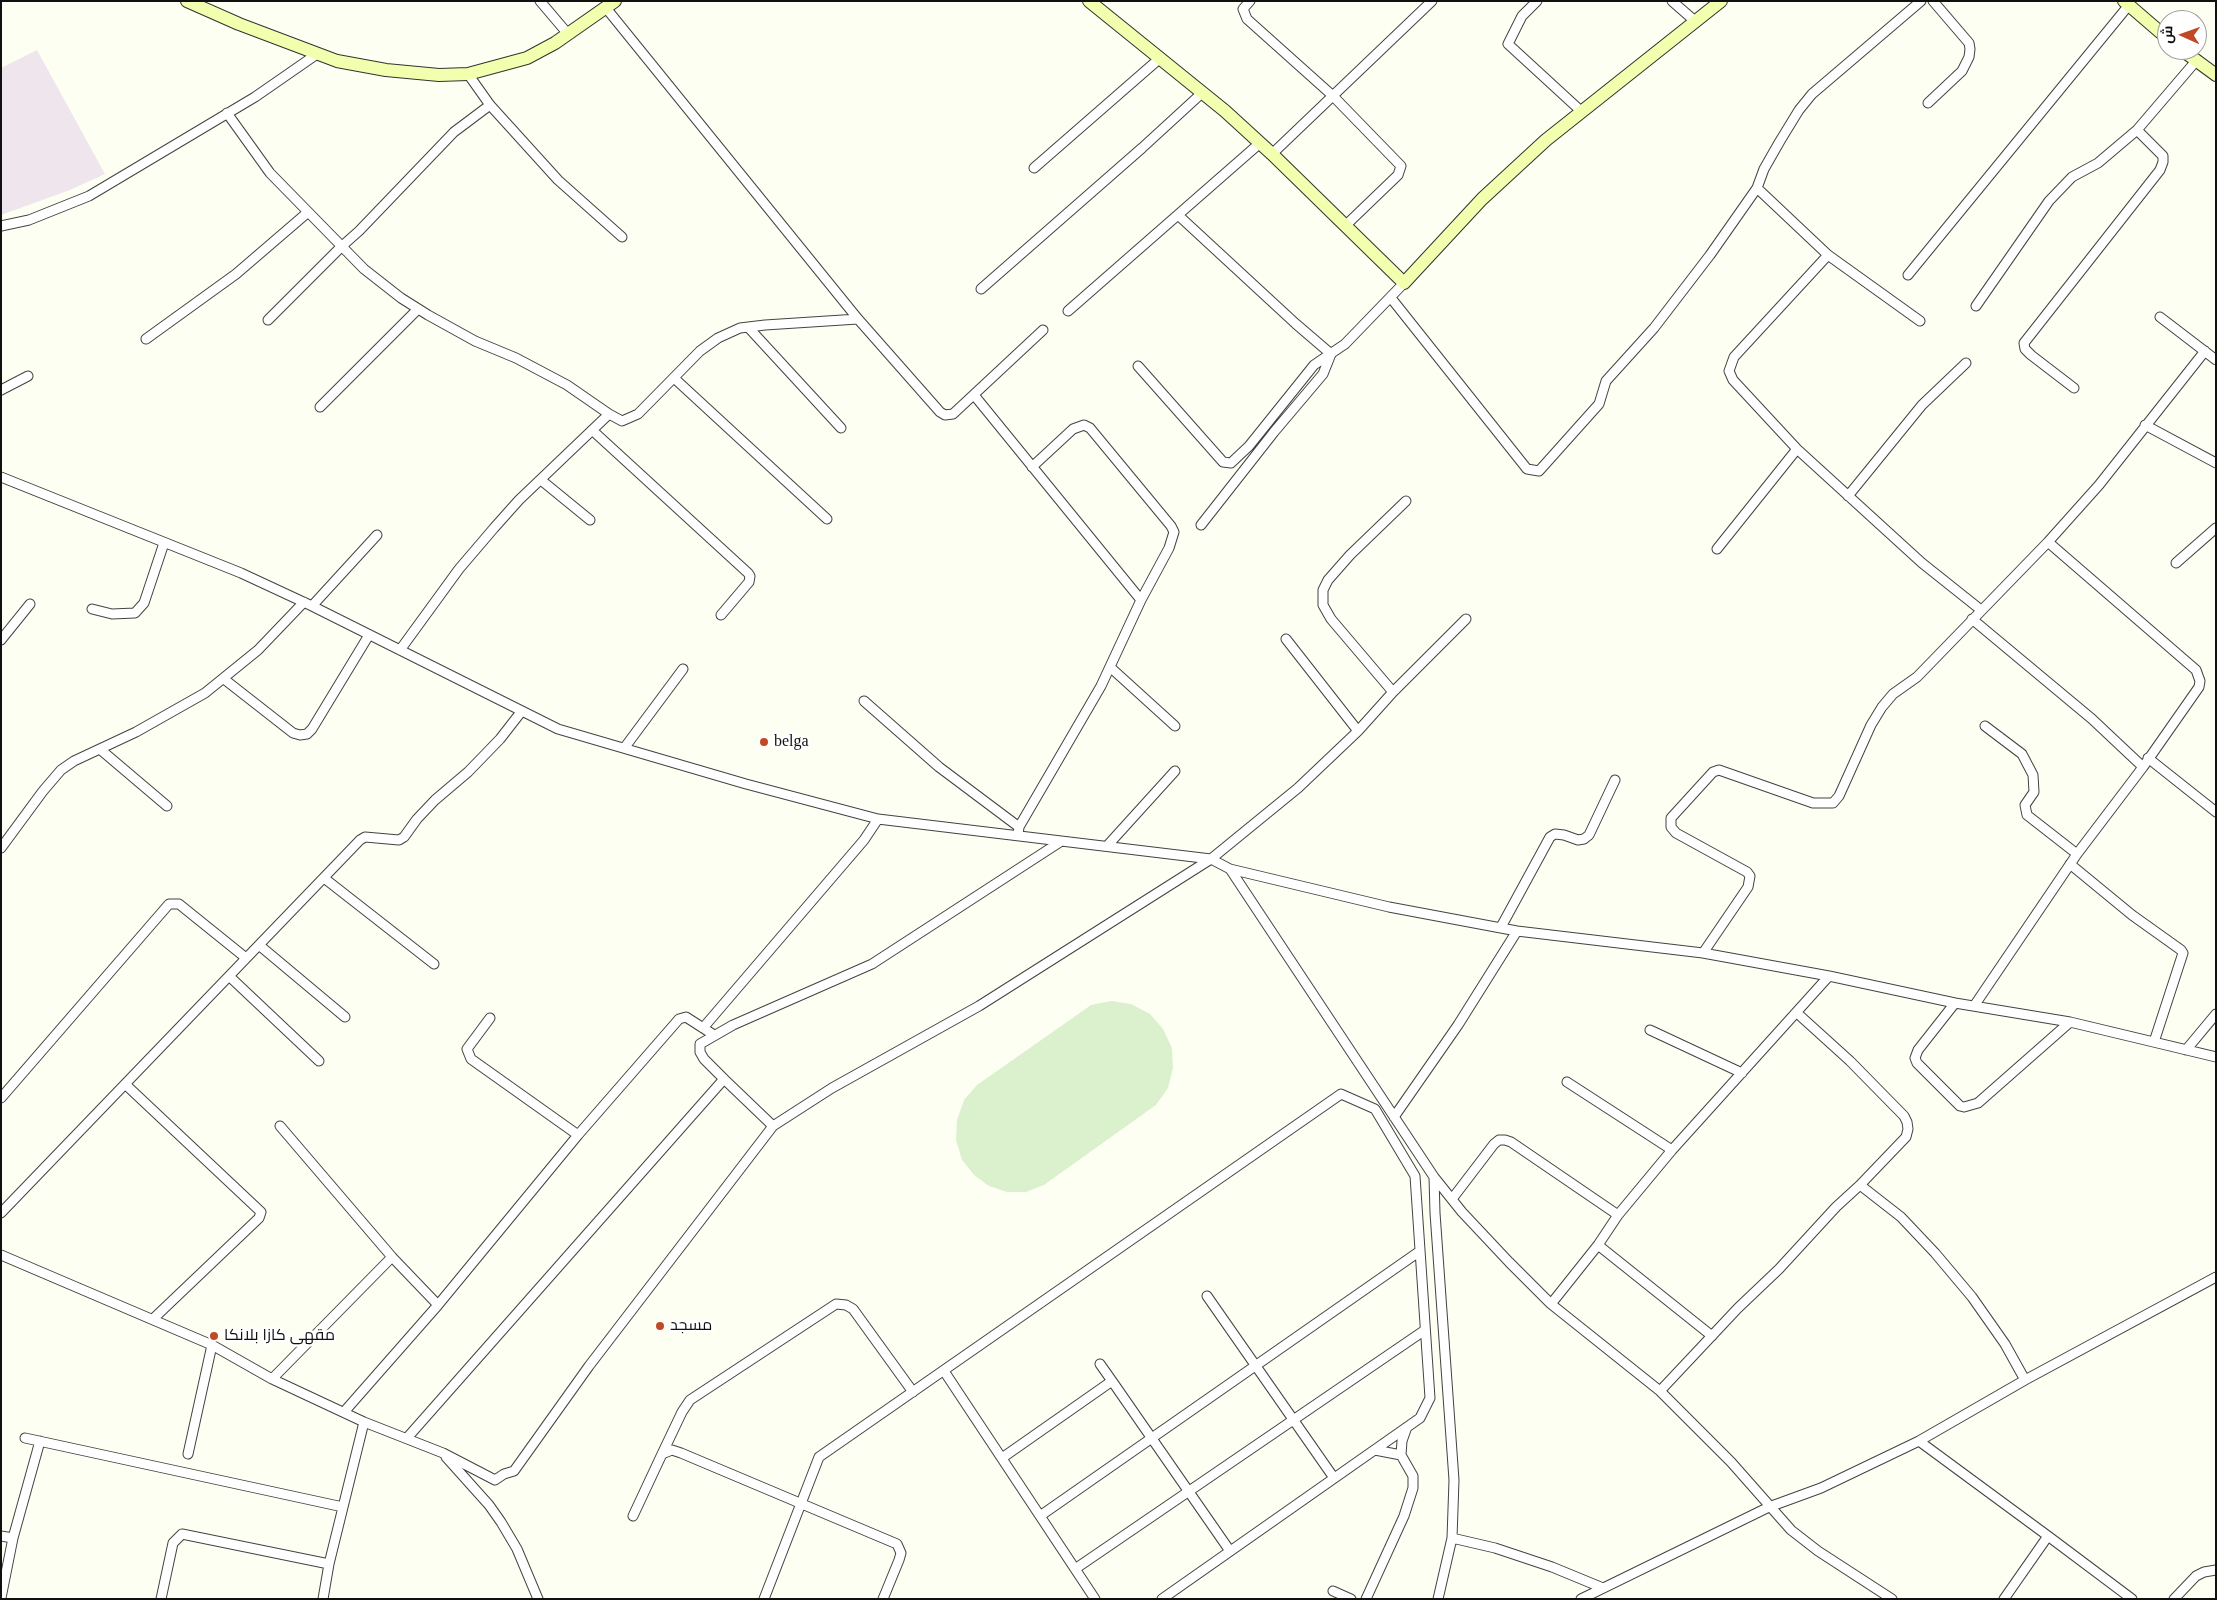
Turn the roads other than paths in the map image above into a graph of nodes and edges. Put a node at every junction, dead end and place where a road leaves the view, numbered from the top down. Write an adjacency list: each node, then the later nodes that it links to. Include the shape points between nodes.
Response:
1 (187, 1): 16 (street)
2 (540, 1): 15 (street)
3 (1089, 1): 17 (street)
4 (1250, 1): 22 (street, via 1242,11 1247,19)
5 (1432, 1): 22 (street)
6 (1537, 1): 25 (street, via 1522,16 1508,44)
7 (1672, 1): 13 (street)
8 (1722, 1): 13 (street)
9 (1921, 1): 31 (street, via 1812,94 1780,141)
10 (1932, 1): 23 (street, via 1969,43 1970,49 1962,71)
11 (2127, 3): 14 (street); 39 (street)
12 (610, 5): 15 (street); 47 (street)
13 (1696, 22): 25 (street)
14 (2157, 29)
15 (568, 34): 19 (street, via 527,58)
16 (317, 54): 19 (street, via 386,70); 26 (street)
17 (1159, 59): 21 (street); 30 (street)
18 (2196, 61): 20 (street); 27 (street)
19 (468, 74): 24 (street)
20 (2216, 75)
21 (1202, 93): 28 (street); 41 (street)
22 (1333, 96): 29 (street); 35 (street, via 1399,162 1402,170)
23 (1928, 103)
24 (490, 105): 36 (street, via 558,180); 37 (street, via 454,132)
25 (1582, 112): 40 (street, via 1546,140 1482,199)
26 (227, 114): 32 (street, via 270,173); 34 (street, via 89,196 29,220)
27 (2137, 130): 43 (street, via 2098,163 2072,177 2055,195); 60 (street, via 2163,156 2160,170 2024,343 2031,355)
28 (1260, 143): 29 (street); 33 (street)
29 (1272, 154): 35 (street)
30 (1034, 168)
31 (1757, 188): 38 (street); 42 (street, via 1654,328 1606,381 1599,404 1539,471 1527,469)
32 (307, 213): 37 (street); 52 (street, via 236,274)
33 (1178, 216): 45 (street); 54 (street)
34 (1, 226)
35 (1345, 226): 40 (street)
36 (622, 237)
37 (341, 247): 44 (street, via 364,270); 48 (street)
38 (1828, 254): 49 (street); 68 (street, via 1734,357 1729,371 1733,380)
39 (1908, 275)
40 (1404, 283): 42 (street)
41 (981, 289)
42 (1391, 298): 54 (street)
43 (1976, 306)
44 (418, 309): 63 (street); 64 (street, via 567,384)
45 (1068, 311)
46 (2160, 317): 53 (street)
47 (858, 319): 50 (street); 62 (street, via 940,412 953,414)
48 (268, 320)
49 (1920, 322)
50 (748, 327): 59 (street, via 718,338); 66 (street)
51 (1044, 330): 62 (street)
52 (146, 340)
53 (2204, 351): 55 (street); 65 (street)
54 (1331, 354): 57 (street, via 1314,365 1249,446 1231,463 1223,462); 77 (street, via 1323,374)
55 (2216, 360)
56 (1966, 363): 73 (street, via 1922,405)
57 (1138, 366)
58 (28, 376): 61 (street)
59 (674, 378): 64 (street, via 630,419 622,421); 75 (street)
60 (2074, 388)
61 (1, 390)
62 (974, 395): 70 (street)
63 (320, 407)
64 (609, 414): 67 (street)
65 (2145, 425): 69 (street); 80 (street, via 2099,485)
66 (841, 428)
67 (592, 430): 72 (street); 89 (street, via 748,573 749,582)
68 (1797, 449): 73 (street); 82 (street)
69 (2216, 463)
70 (1032, 466): 84 (street); 84 (street, via 1074,429 1084,425 1090,428 1172,526 1174,537)
71 (1, 477): 81 (street)
72 (540, 480): 76 (street); 95 (street, via 459,569)
73 (1848, 496): 88 (street, via 1922,563)
74 (1406, 501): 99 (street, via 1350,555 1323,590 1323,605 1331,619)
75 (827, 519)
76 (590, 520)
77 (1201, 525)
78 (2216, 528): 83 (street)
79 (376, 535): 86 (street)
80 (2048, 542): 88 (street); 107 (street, via 2200,676 2199,687)
81 (164, 543): 86 (street); 87 (street, via 144,603 135,613 112,614)
82 (1717, 549)
83 (2176, 563)
84 (1142, 600): 96 (street)
85 (30, 604): 94 (street)
86 (308, 604): 92 (street); 98 (street)
87 (92, 609)
88 (1981, 610): 91 (street)
89 (721, 615)
90 (1466, 619): 99 (street)
91 (1972, 619): 108 (street); 127 (street, via 1918,677 1893,694 1882,707 1833,803 1813,803 1719,770 1713,772 1671,818 1671,827 1676,832 1750,876 1748,887)
92 (369, 634): 95 (street); 98 (street, via 307,734 293,733)
93 (1286, 639): 104 (street)
94 (1, 640)
95 (400, 650): 101 (street)
96 (1110, 667): 102 (street); 114 (street)
97 (683, 669): 105 (street)
98 (224, 679): 106 (street, via 185,706)
99 (1393, 692): 104 (street)
100 (864, 701): 114 (street)
101 (521, 712): 105 (street, via 558,729); 123 (street, via 500,739 435,800 404,837 400,840 364,837)
102 (1175, 726)
103 (1985, 726): 119 (street, via 2022,754 2033,775 2034,792 2024,805 2027,815)
104 (1358, 731): 120 (street, via 1298,788)
105 (625, 747): 113 (street)
106 (101, 750): 111 (street); 115 (street, via 61,770)
107 (2148, 758): 108 (street); 112 (street)
108 (2143, 767): 119 (street)
109 (1175, 770): 117 (street)
110 (1615, 780): 124 (street, via 1589,835 1578,840 1555,834 1550,837)
111 (167, 806)
112 (2216, 812)
113 (878, 819): 114 (street); 139 (street, via 864,840)
114 (1019, 831): 116 (street)
115 (4, 838): 118 (street)
116 (1060, 842): 117 (street); 141 (street, via 872,964)
117 (1107, 846): 120 (street)
118 (1, 848)
119 (2077, 854): 121 (street)
120 (1211, 859): 122 (street); 153 (street, via 979,1006 832,1088)
121 (2070, 864): 133 (street); 142 (street, via 2183,953)
122 (1230, 868): 124 (street, via 1389,907); 151 (street)
123 (324, 878): 126 (street); 129 (street)
124 (1501, 927): 125 (street)
125 (1518, 930): 127 (street); 151 (street)
126 (259, 945): 128 (street); 136 (street)
127 (1703, 953): 131 (street)
128 (246, 958): 130 (street); 150 (street, via 179,904 169,904)
129 (434, 964)
130 (229, 976): 145 (street); 149 (street)
131 (1829, 976): 132 (street); 134 (street)
132 (1956, 1003): 133 (street); 138 (street, via 1915,1058 1960,1106 1978,1103)
133 (1974, 1006): 138 (street)
134 (1797, 1013): 146 (street); 157 (street, via 1850,1061 1907,1122 1906,1138)
135 (2216, 1014): 143 (street)
136 (345, 1017)
137 (490, 1018): 154 (street, via 467,1049 471,1059)
138 (2070, 1022): 142 (street)
139 (703, 1028): 141 (street); 154 (street, via 686,1017 679,1019)
140 (1650, 1030): 146 (street)
141 (714, 1035): 147 (street, via 700,1044 700,1052)
142 (2154, 1042): 143 (street)
143 (2186, 1050): 144 (street)
144 (2216, 1056)
145 (319, 1061)
146 (1742, 1073): 155 (street)
147 (724, 1079): 153 (street); 186 (street)
148 (1567, 1082): 155 (street)
149 (125, 1084): 159 (street); 169 (street, via 261,1212 259,1218)
150 (1, 1098)
151 (1394, 1117): 156 (street)
152 (280, 1126): 164 (street)
153 (773, 1126): 191 (street, via 589,1366 514,1471 495,1480)
154 (578, 1136): 168 (street)
155 (1672, 1150): 160 (street)
156 (1434, 1177): 158 (street); 206 (street, via 1454,1480)
157 (1860, 1185): 171 (street); 177 (street, via 1901,1217 1935,1252 1972,1297)
158 (1452, 1199): 160 (street, via 1494,1144 1505,1140); 167 (street)
159 (1, 1213)
160 (1618, 1215): 161 (street)
161 (1598, 1245): 167 (street); 171 (street)
162 (1420, 1251): 170 (street); 174 (street); 175 (street, via 1415,1176 1374,1109 1341,1094)
163 (1, 1255): 169 (street)
164 (392, 1257): 168 (street); 176 (street)
165 (2216, 1277): 177 (street)
166 (1207, 1296): 174 (street)
167 (1551, 1304): 179 (street)
168 (438, 1305): 181 (street)
169 (153, 1319): 172 (street)
170 (1426, 1330): 182 (street); 184 (street, via 1430,1398 1420,1418)
171 (1712, 1336): 179 (street)
172 (212, 1345): 176 (street); 192 (street)
173 (1100, 1364): 178 (street)
174 (1256, 1366): 182 (street); 187 (street)
175 (944, 1371): 180 (street); 195 (street)
176 (272, 1378): 181 (street)
177 (2026, 1380): 189 (street)
178 (1112, 1382): 187 (street); 195 (street)
179 (1660, 1391): 200 (street, via 1731,1462)
180 (913, 1392): 193 (street, via 853,1309 836,1304 690,1400); 198 (street, via 819,1457)
181 (344, 1412): 183 (street)
182 (1294, 1420): 196 (street); 197 (street)
183 (364, 1422): 186 (street); 199 (street)
184 (1407, 1427): 190 (street); 194 (street)
185 (25, 1438): 188 (street)
186 (407, 1438): 191 (street)
187 (1152, 1438): 197 (street); 202 (street)
188 (40, 1441): 199 (street); 205 (street)
189 (1919, 1441): 200 (street, via 1821,1488); 204 (street)
190 (1375, 1450): 194 (street); 196 (street)
191 (443, 1453): 216 (street, via 501,1522 517,1549)
192 (188, 1454)
193 (662, 1454): 198 (street, via 672,1450 681,1453); 201 (street)
194 (1401, 1455): 222 (street, via 1413,1476 1413,1488 1404,1516)
195 (1002, 1458): 202 (street)
196 (1334, 1478): 207 (street)
197 (1188, 1492): 207 (street); 209 (street)
198 (800, 1504): 217 (street); 218 (street, via 896,1544 901,1552)
199 (343, 1507): 208 (street)
200 (1769, 1507): 211 (street); 225 (street, via 1818,1551)
201 (633, 1516)
202 (1040, 1516): 209 (street)
203 (1, 1536): 205 (street)
204 (2048, 1536): 226 (street); 227 (street)
205 (13, 1538): 213 (street)
206 (1452, 1538): 211 (street, via 1505,1551); 223 (street)
207 (1230, 1551): 220 (street)
208 (329, 1564): 214 (street, via 182,1534 173,1543); 215 (street)
209 (1075, 1569): 219 (street)
210 (2216, 1570): 228 (street, via 2196,1576)
211 (1603, 1588): 224 (street)
212 (1333, 1592): 221 (street)
213 (1, 1598)
214 (160, 1599)
215 (323, 1599)
216 (538, 1599)
217 (764, 1599)
218 (883, 1599)
219 (1095, 1599)
220 (1162, 1599)
221 (1350, 1599)
222 (1366, 1599)
223 (1438, 1599)
224 (1580, 1599)
225 (1892, 1599)
226 (2004, 1599)
227 (2132, 1599)
228 (2174, 1599)

